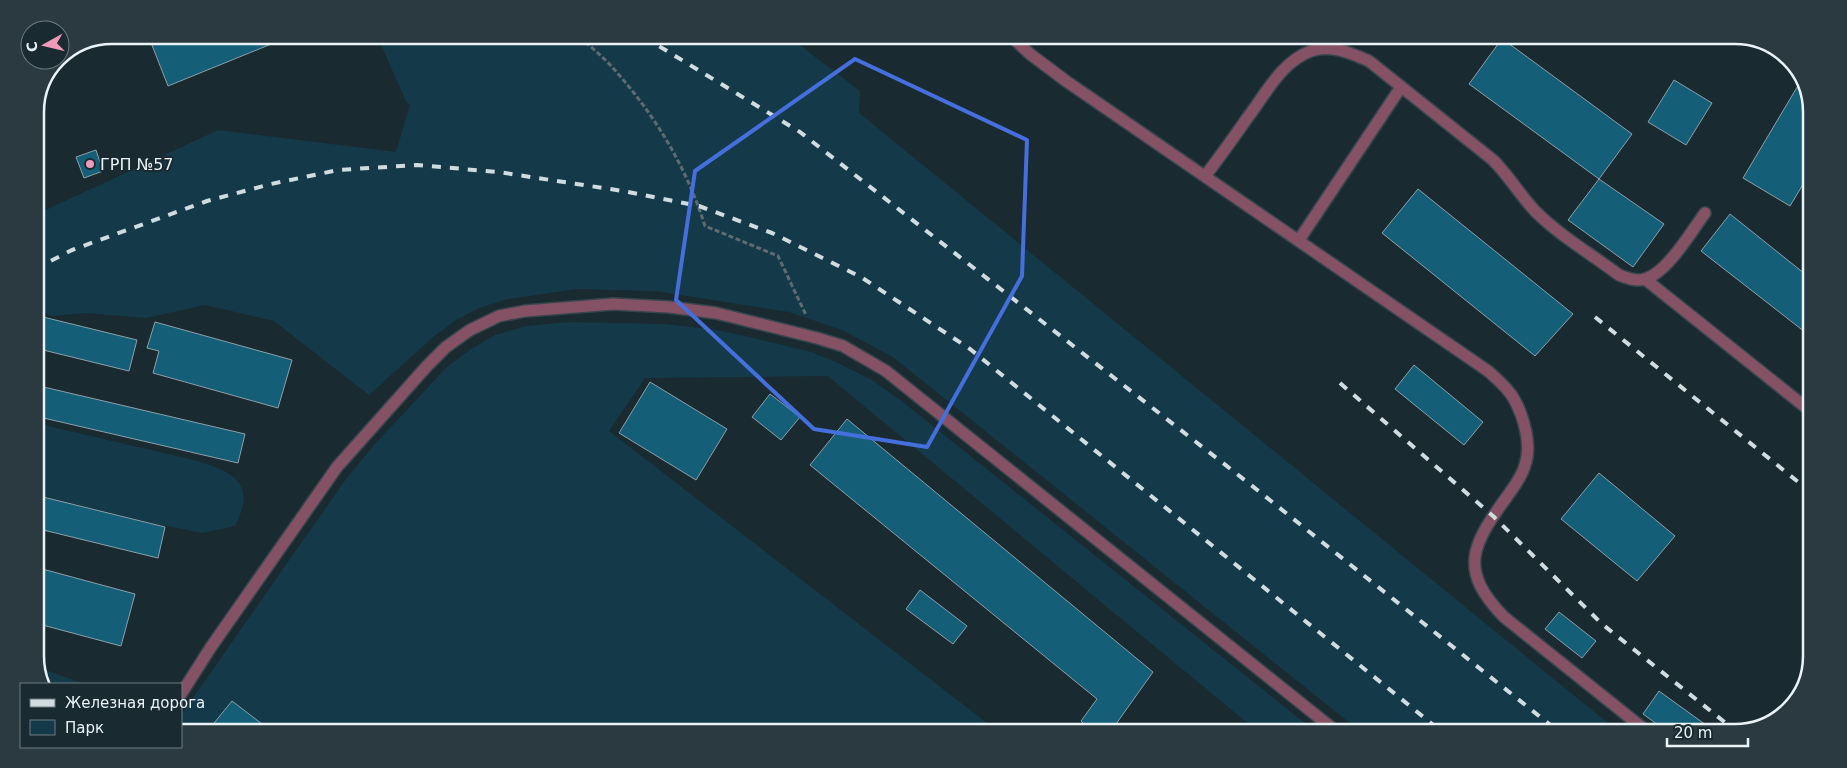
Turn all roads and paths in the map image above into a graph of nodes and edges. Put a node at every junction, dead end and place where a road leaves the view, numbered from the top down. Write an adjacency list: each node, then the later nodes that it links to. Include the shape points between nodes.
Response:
1 (587, 44): 8 (path, via 612,68 672,148 687,176 705,226 778,256)
2 (1019, 44): 4 (lane, via 1066,81)
3 (1401, 87): 4 (lane, via 1369,61 1348,52 1329,48 1310,51 1291,63 1277,78); 6 (lane); 7 (lane, via 1493,160 1552,226 1618,275 1631,280)
4 (1205, 176): 6 (lane)
5 (1705, 213): 7 (lane, via 1668,262)
6 (1299, 240): 12 (lane, via 1488,370 1513,398 1526,436 1526,465 1479,538 1474,554 1482,590 1504,617)
7 (1645, 279): 9 (lane)
8 (817, 338): 10 (lane, via 716,313 613,304 525,311 499,316 470,330 427,366 337,467); 11 (lane, via 843,346 886,371)
9 (1803, 405)
10 (182, 692)
11 (1327, 724)
12 (1638, 724)

